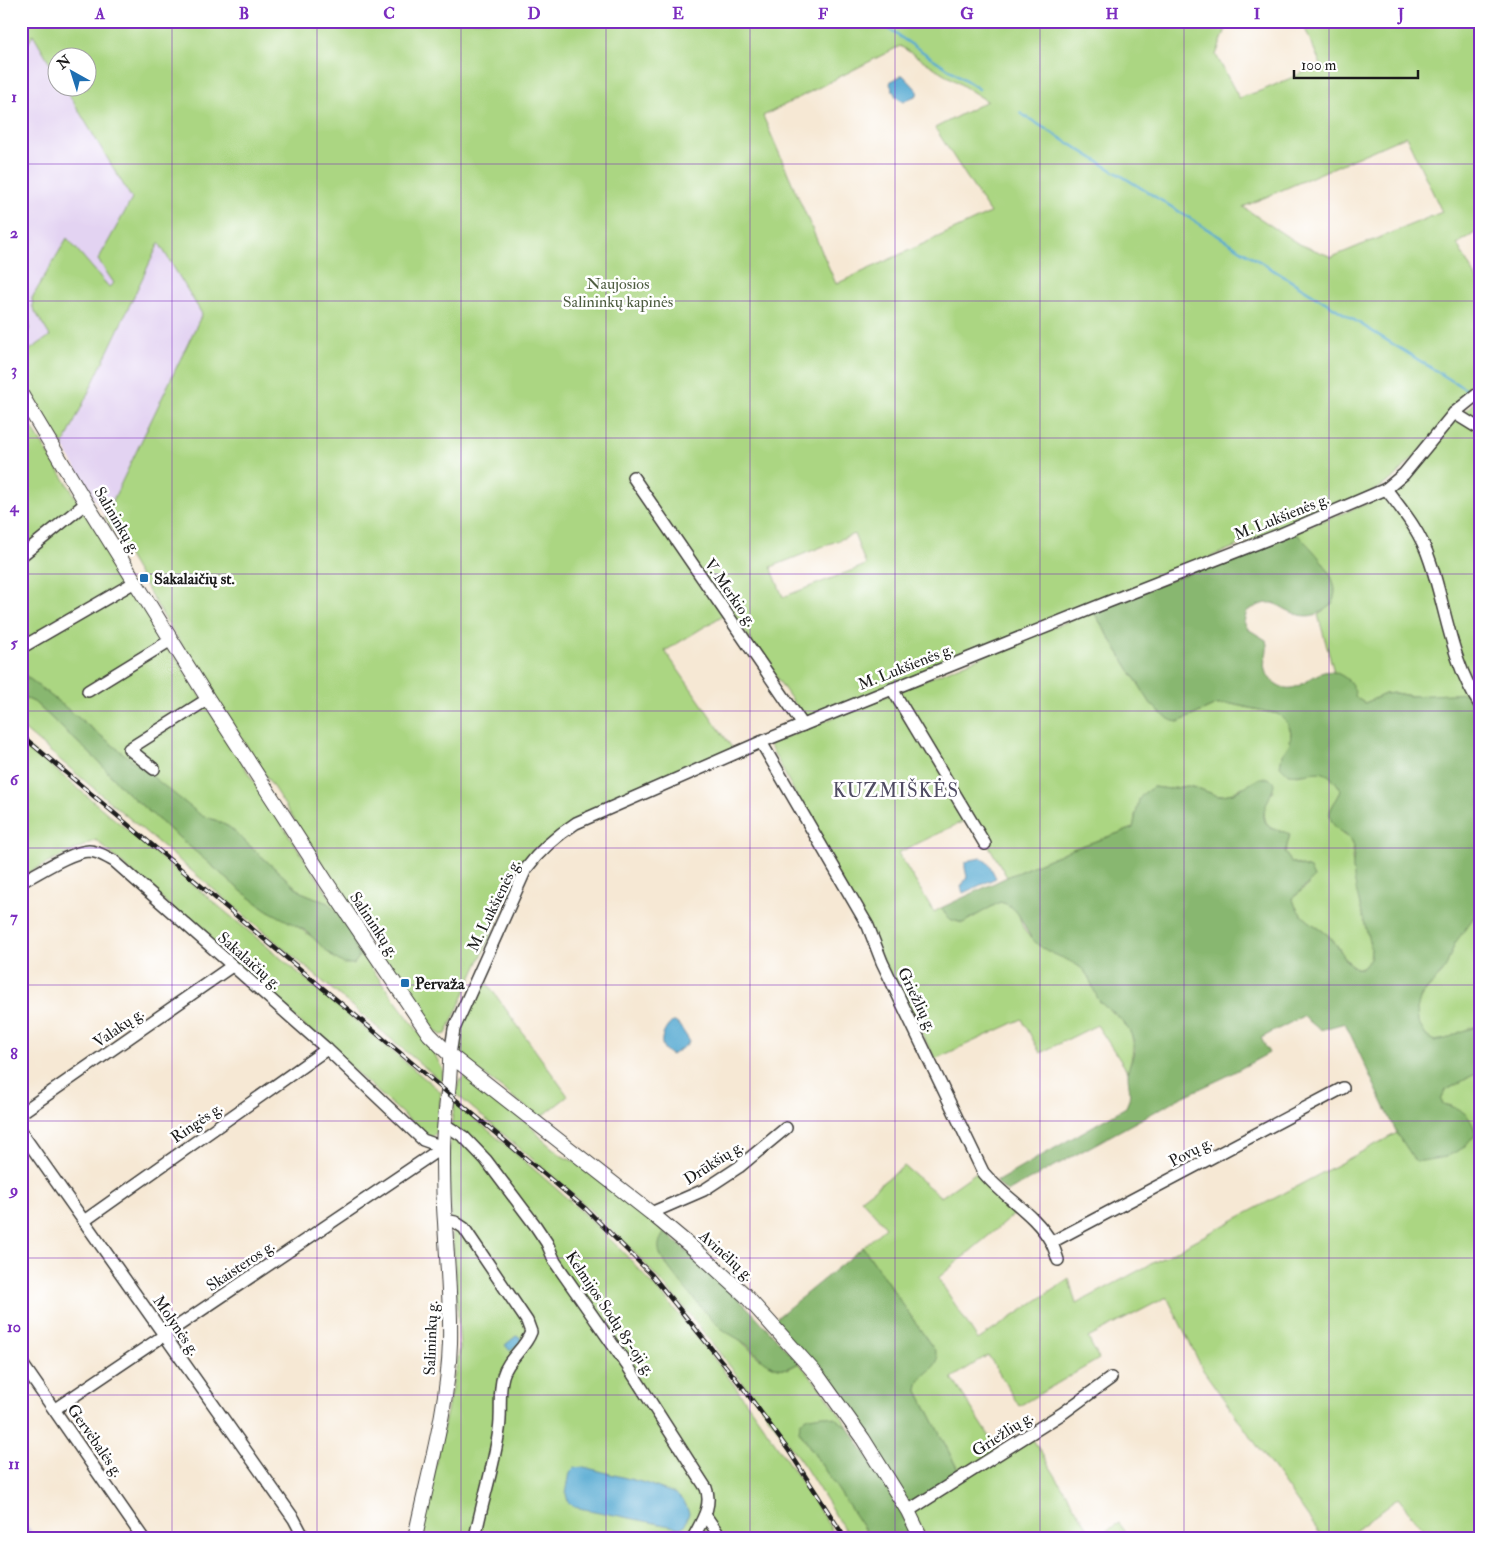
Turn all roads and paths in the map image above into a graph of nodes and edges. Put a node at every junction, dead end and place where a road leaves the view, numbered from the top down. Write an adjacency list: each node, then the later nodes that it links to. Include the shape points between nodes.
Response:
1 (1480, 392): 3 (street, M. Lukšienės g.)
2 (21, 394): 7 (main road, Salininkų g.)
3 (1454, 413): 4 (street); 6 (street, M. Lukšienės g., via 1404,474)
4 (1480, 429)
5 (633, 477): 16 (street, V. Merkio g.)
6 (1386, 489): 12 (street, M. Lukšienės g.); 15 (street, via 1417,531 1430,560 1467,683)
7 (86, 503): 8 (street); 9 (main road, Salininkų g.)
8 (21, 556)
9 (135, 582): 10 (main road, Salininkų g.); 11 (street)
10 (172, 640): 13 (street); 14 (main road, Salininkų g.)
11 (26, 645)
12 (892, 689): 16 (street, M. Lukšienės g.); 19 (street)
13 (88, 691)
14 (208, 699): 18 (street, via 130,749); 23 (main road, Salininkų g., via 409,1006 429,1034)
15 (1480, 704)
16 (804, 725): 17 (street, M. Lukšienės g.)
17 (761, 742): 23 (street, M. Lukšienės g., via 576,823 537,854 526,869 457,1021); 33 (street, Griežlių g., via 868,926 882,962 983,1172 1035,1220)
18 (154, 769)
19 (985, 844)
20 (21, 882): 21 (street, Sakalaičių g., via 77,854 88,851 104,856 114,861)
21 (232, 966): 22 (street, Sakalaičių g.); 25 (street, Valakų g.)
22 (326, 1049): 29 (street, Sakalaičių g., via 423,1140); 32 (street, Ringės g.)
23 (450, 1055): 26 (main road, Salininkų g.); 30 (main road, Avinėlių g.)
24 (1343, 1088): 33 (street, Povų g.)
25 (21, 1113)
26 (444, 1124): 29 (main road, Salininkų g.); 40 (street, Kelmijos Sodų 85-oji g., via 464,1137 486,1160 535,1225 555,1262 627,1365 706,1488 708,1502)
27 (786, 1128): 30 (street, Drūkšių g., via 739,1167 704,1190)
28 (21, 1132): 32 (street, Molynės g.)
29 (443, 1147): 31 (main road, Salininkų g.); 35 (street, Skaisteros g.)
30 (651, 1213): 39 (main road, Avinėlių g., via 745,1295 818,1376)
31 (444, 1220): 43 (main road, Salininkų g., via 450,1309 448,1377); 44 (street, via 464,1228 527,1321 531,1332 502,1378 500,1428)
32 (84, 1221): 35 (street, Molynės g.)
33 (1052, 1242): 34 (street, Griežlių g.)
34 (1058, 1260)
35 (164, 1336): 38 (street, Skaisteros g.); 42 (street, Molynės g., via 294,1519)
36 (21, 1362): 38 (street, Gervėbalės g.)
37 (1111, 1378): 39 (street, Griežlių g., via 1063,1413)
38 (55, 1409): 41 (street, Gervėbalės g.)
39 (908, 1511): 47 (main road, Avinėlių g.)
40 (705, 1515): 45 (street, Kelmijos Sodų 85-oji g.); 46 (street)
41 (143, 1538)
42 (304, 1538)
43 (415, 1538)
44 (475, 1538)
45 (693, 1538)
46 (721, 1538)
47 (922, 1538)

